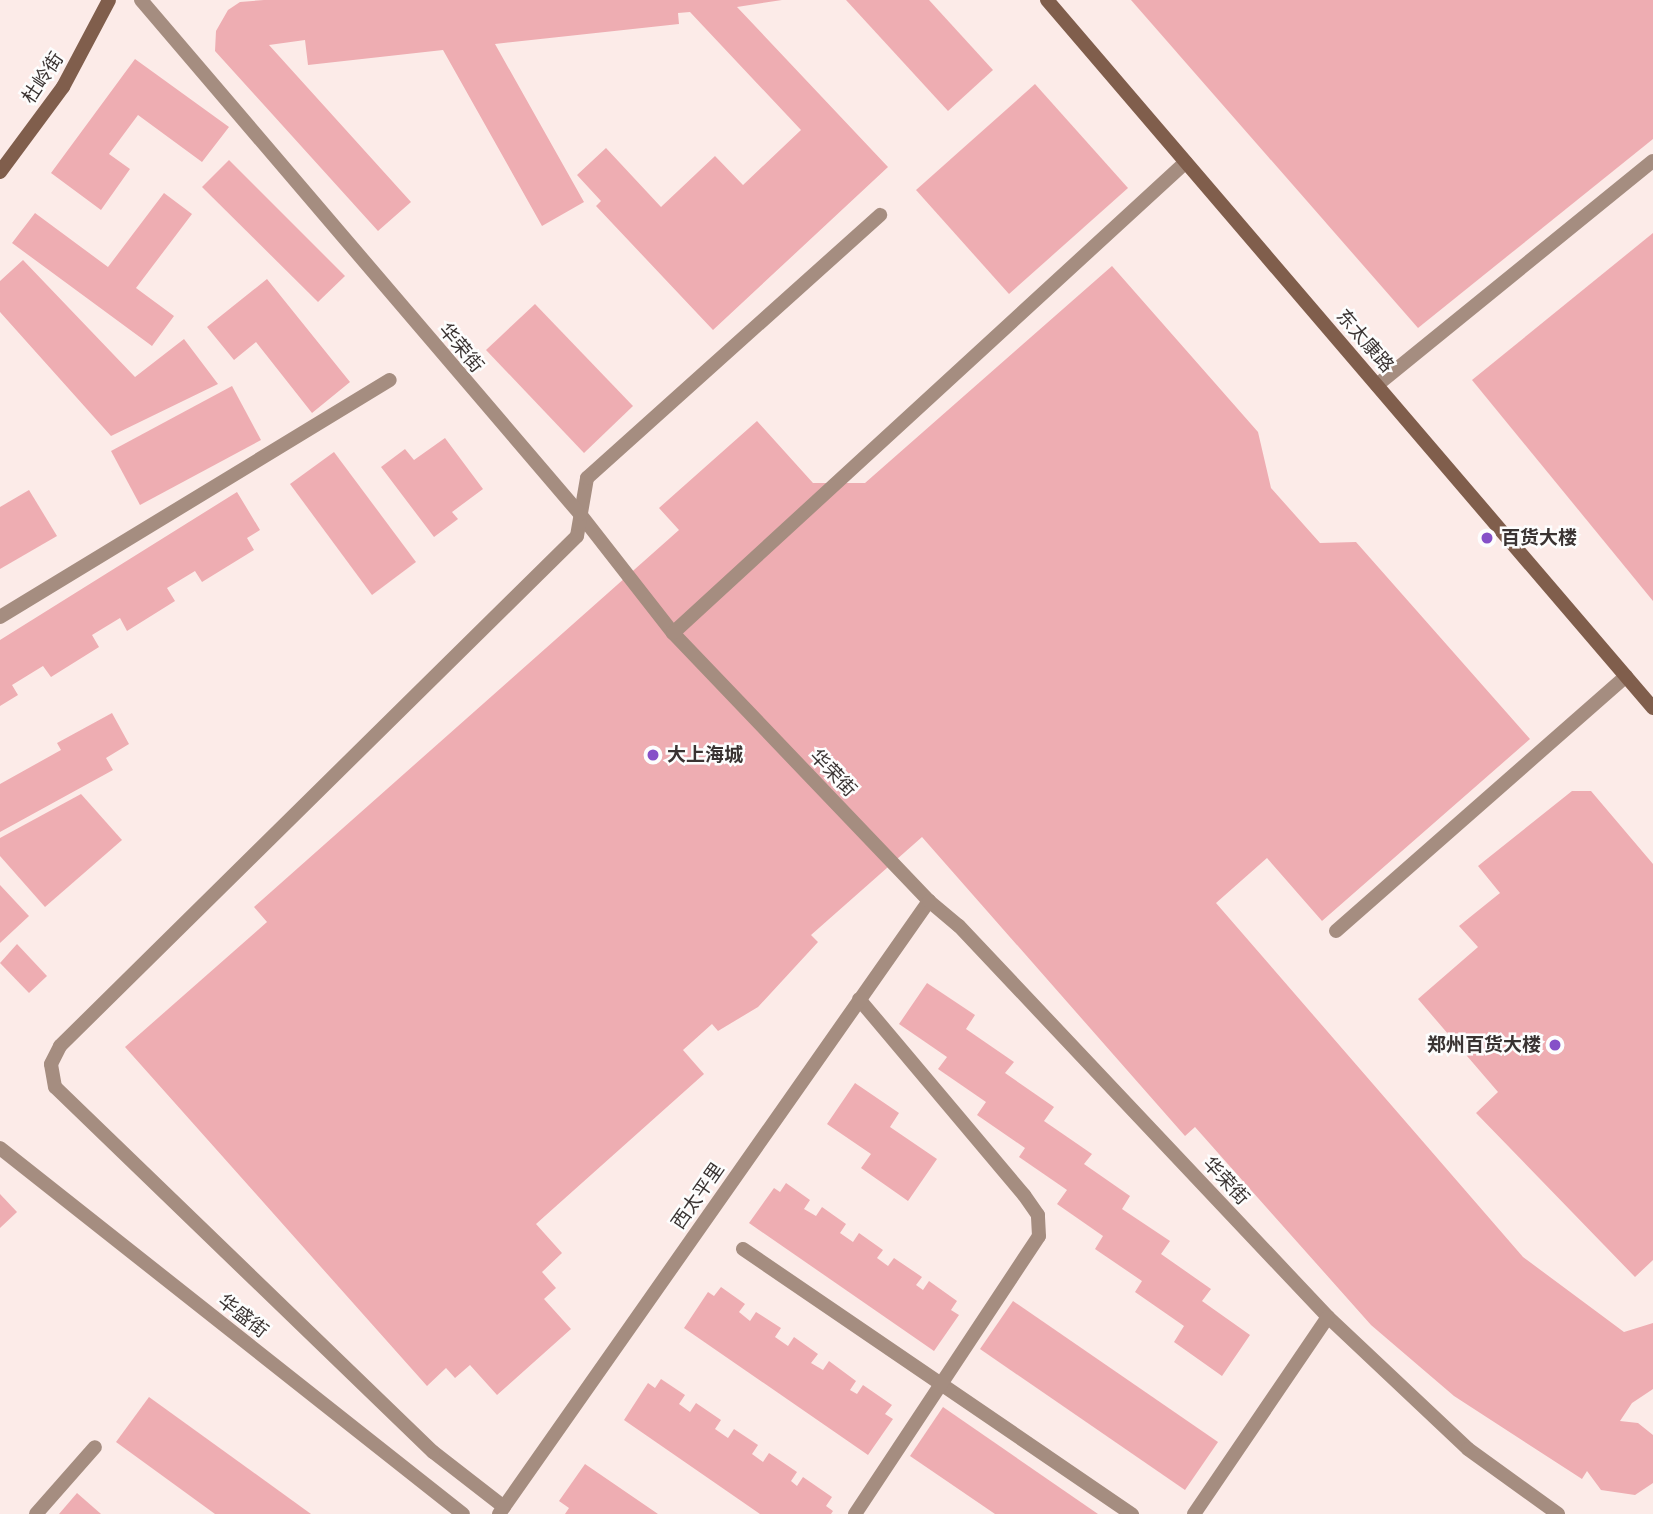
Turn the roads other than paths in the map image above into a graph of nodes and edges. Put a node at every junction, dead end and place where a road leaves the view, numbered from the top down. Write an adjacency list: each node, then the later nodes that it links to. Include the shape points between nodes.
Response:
1 (109, 0): 6 (street, 杜岭街, via 63,87)
2 (141, 0): 10 (street, 华荣街)
3 (1047, 0): 5 (street, 东太康路)
4 (1653, 161): 9 (street)
5 (1186, 162): 9 (street, 东太康路); 12 (street)
6 (0, 172)
7 (880, 215): 10 (street, via 587,478)
8 (390, 380): 11 (street)
9 (1377, 385): 13 (street, 东太康路)
10 (580, 514): 12 (street, 华荣街); 23 (street, via 577,536 61,1046 51,1065 54,1087 433,1452)
11 (0, 617)
12 (673, 633): 15 (street, 华荣街)
13 (1626, 676): 14 (street, 东太康路); 16 (street)
14 (1652, 704)
15 (929, 901): 17 (street, 西太平里); 20 (street, 华荣街, via 959,926)
16 (1336, 931)
17 (859, 999): 21 (street, via 1038,1215 1039,1236); 23 (street, 西太平里)
18 (0, 1148): 25 (street, 华盛街)
19 (743, 1249): 21 (street)
20 (1328, 1317): 28 (street); 29 (street, 华荣街, via 1468,1449)
21 (940, 1384): 26 (street); 27 (street)
22 (95, 1447): 24 (street)
23 (502, 1510)
24 (36, 1514)
25 (463, 1514)
26 (855, 1514)
27 (1132, 1514)
28 (1195, 1514)
29 (1558, 1514)

